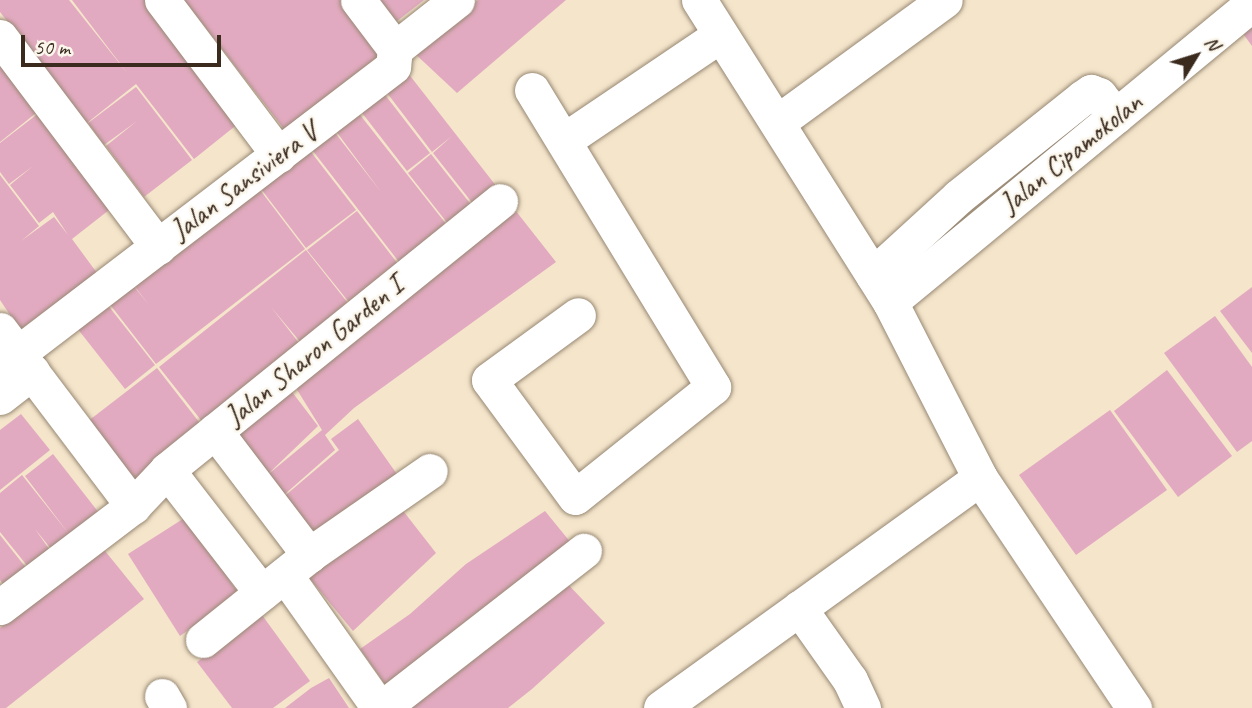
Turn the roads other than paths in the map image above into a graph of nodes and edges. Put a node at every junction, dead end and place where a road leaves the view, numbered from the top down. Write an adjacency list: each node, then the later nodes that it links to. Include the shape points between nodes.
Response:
1 (162, 0): 14 (street)
2 (358, 0): 9 (street)
3 (457, 0): 9 (street, Jalan Sansiviera V)
4 (701, 0): 7 (street)
5 (945, 0): 12 (street)
6 (1252, 4): 11 (street, Jalan Cipamokolan)
7 (720, 35): 12 (street); 13 (street)
8 (0, 37): 18 (street)
9 (396, 49): 14 (street, Jalan Sansiviera V, via 393,66)
10 (532, 90): 13 (street)
11 (1116, 116): 15 (street, via 1091,92); 17 (street, Jalan Cipamokolan)
12 (779, 121): 19 (street)
13 (566, 139): 20 (street, via 713,387 575,497 489,380)
14 (279, 155): 18 (street, Jalan Sansiviera V)
15 (958, 197): 17 (street); 19 (street)
16 (500, 201): 23 (street, Jalan Sharon Garden I)
17 (980, 228): 19 (street, Jalan Cipamokolan)
18 (158, 247): 21 (street, Jalan Sansiviera V)
19 (881, 289): 26 (street)
20 (578, 315)
21 (13, 356): 22 (street, Jalan Sansiviera V); 27 (street)
22 (0, 397)
23 (215, 431): 24 (street, Jalan Sharon Garden I); 29 (street)
24 (167, 470): 27 (street, Jalan Sharon Garden I); 29 (street)
25 (430, 471): 29 (street)
26 (980, 478): 31 (street); 36 (street)
27 (133, 506): 30 (street, Jalan Sharon Garden I)
28 (584, 551): 33 (street)
29 (285, 575): 32 (street); 33 (street)
30 (0, 607)
31 (799, 608): 34 (street); 35 (street, via 817,640 850,680)
32 (203, 640)
33 (381, 708)
34 (661, 708)
35 (863, 708)
36 (1134, 708)

